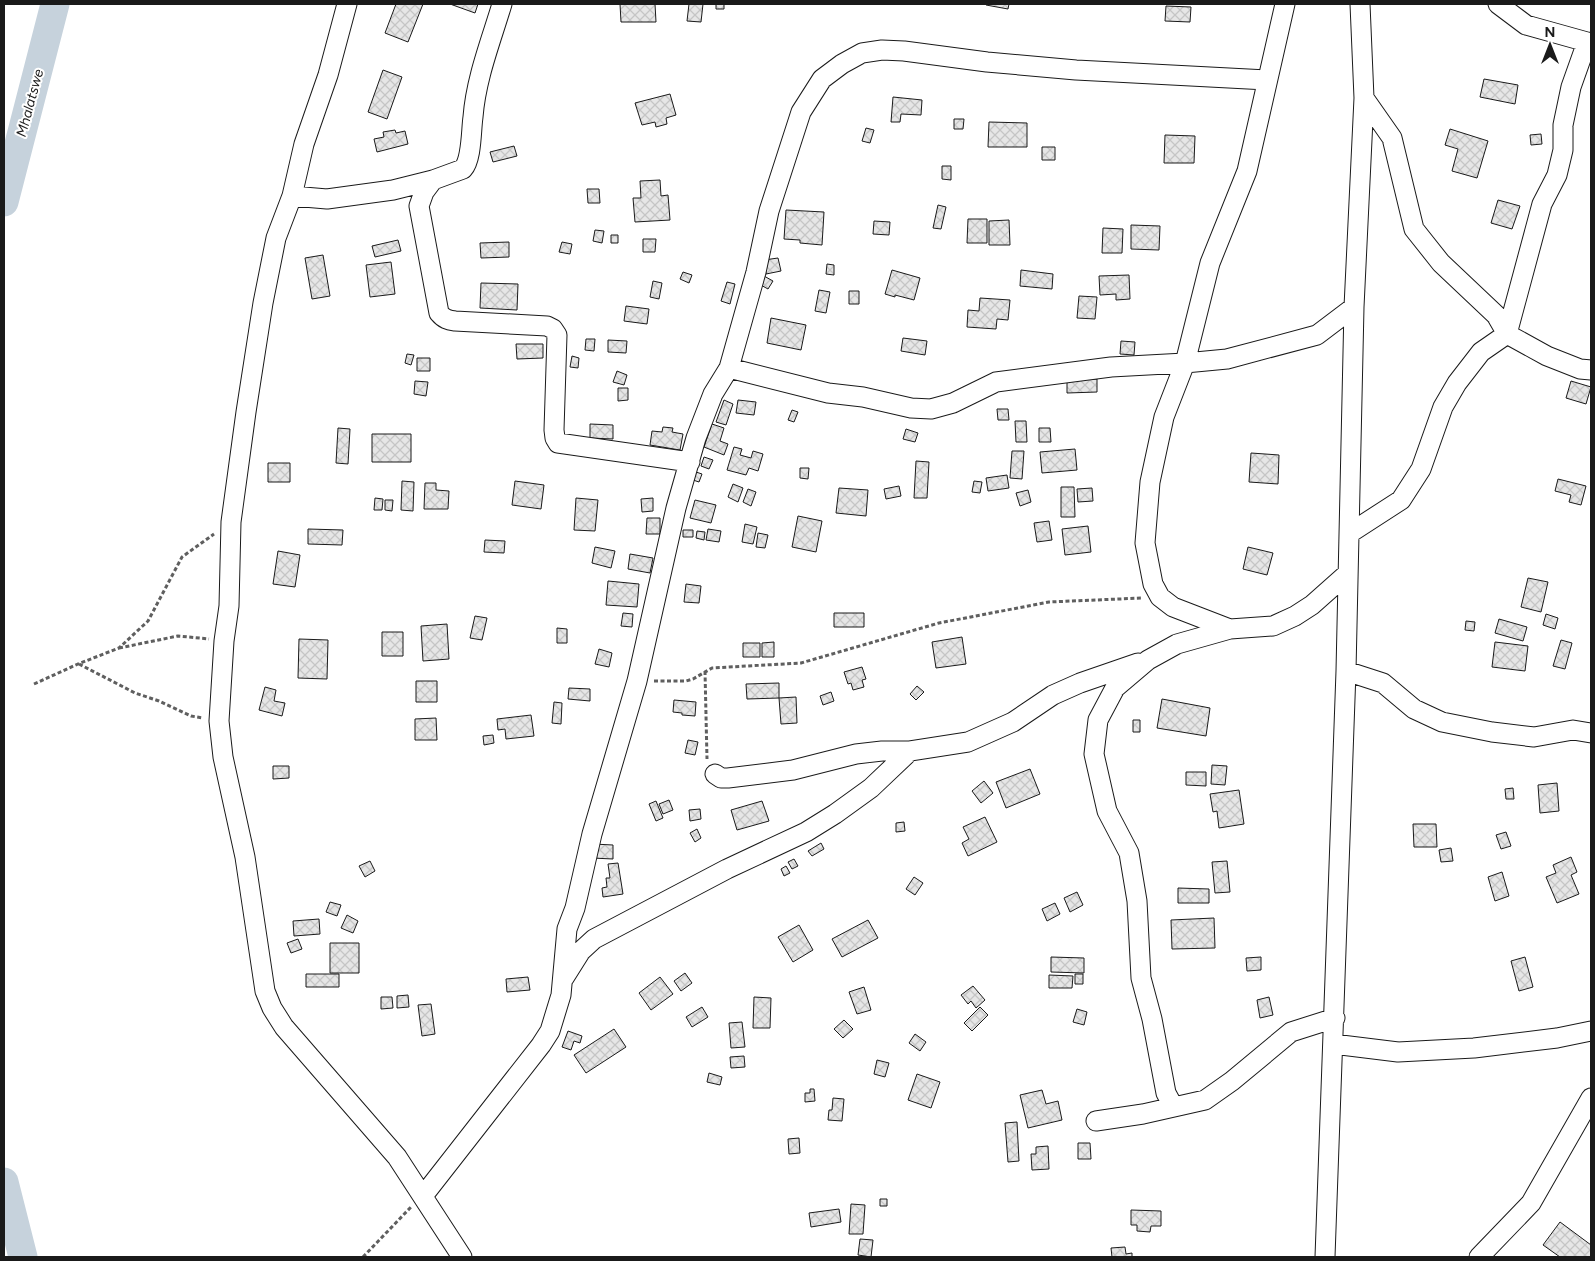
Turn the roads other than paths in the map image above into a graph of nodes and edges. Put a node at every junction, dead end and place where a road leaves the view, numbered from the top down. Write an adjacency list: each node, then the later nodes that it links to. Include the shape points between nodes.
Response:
1 (347, 4): 10 (street, via 328,75 304,144)
2 (502, 4): 9 (street, via 474,103 466,166)
3 (1286, 4): 7 (street)
4 (1360, 4): 8 (street)
5 (1498, 4): 6 (street, via 1526,25)
6 (1589, 43): 12 (street, via 1571,87 1557,175 1542,204)
7 (1267, 80): 13 (street, via 1247,171 1210,264); 14 (street, via 1076,70 904,51 862,53 822,79 802,112 769,211)
8 (1364, 98): 11 (street); 12 (street, via 1392,138 1414,229 1441,263 1496,315)
9 (433, 180): 10 (street, via 393,190 327,199); 16 (street, via 419,206 442,317 553,329 556,336 554,438 558,443)
10 (292, 196): 34 (street, via 276,238 265,294 231,522 219,721 223,757 245,857 265,991 272,1008 299,1045 397,1157)
11 (1354, 307): 13 (street, via 1317,335 1227,360); 17 (street)
12 (1506, 334): 15 (street, via 1556,359); 17 (street, via 1481,352 1457,384 1444,407 1421,469 1406,494)
13 (1185, 364): 14 (street, via 1111,367 996,382 953,403 931,409 828,393); 19 (street, via 1164,417 1150,482 1145,543 1153,584 1160,597 1173,607)
14 (729, 368): 16 (street, via 713,394)
15 (1591, 370)
16 (690, 462): 25 (street, via 676,508 637,681 592,834 576,908 567,930)
17 (1350, 533): 18 (street)
18 (1348, 573): 19 (street, via 1312,605 1273,626); 21 (street)
19 (1230, 629): 20 (street, via 1177,644)
20 (1148, 660): 23 (street, via 1053,695 1013,722 968,742); 32 (street, via 1115,688 1098,720 1094,754 1107,811 1130,853 1137,901 1141,978 1166,1093)
21 (1346, 671): 22 (street, via 1383,683 1414,709 1442,722 1534,737 1573,730); 26 (street)
22 (1591, 733)
23 (910, 752): 24 (street, via 856,754 793,770 728,778); 25 (street, via 870,788 806,832 727,869 594,939 581,951)
24 (715, 774)
25 (563, 980): 34 (street, via 555,1017 541,1045)
26 (1335, 1018): 30 (street); 32 (street, via 1291,1032 1205,1100)
27 (1591, 1031): 28 (street)
28 (1557, 1038): 29 (street); 30 (street, via 1474,1048 1398,1052)
29 (1591, 1042)
30 (1334, 1044): 36 (street)
31 (1591, 1098): 37 (street, via 1532,1203)
32 (1173, 1106): 33 (street)
33 (1096, 1121)
34 (423, 1196): 35 (street)
35 (462, 1257)
36 (1325, 1257)
37 (1479, 1257)

